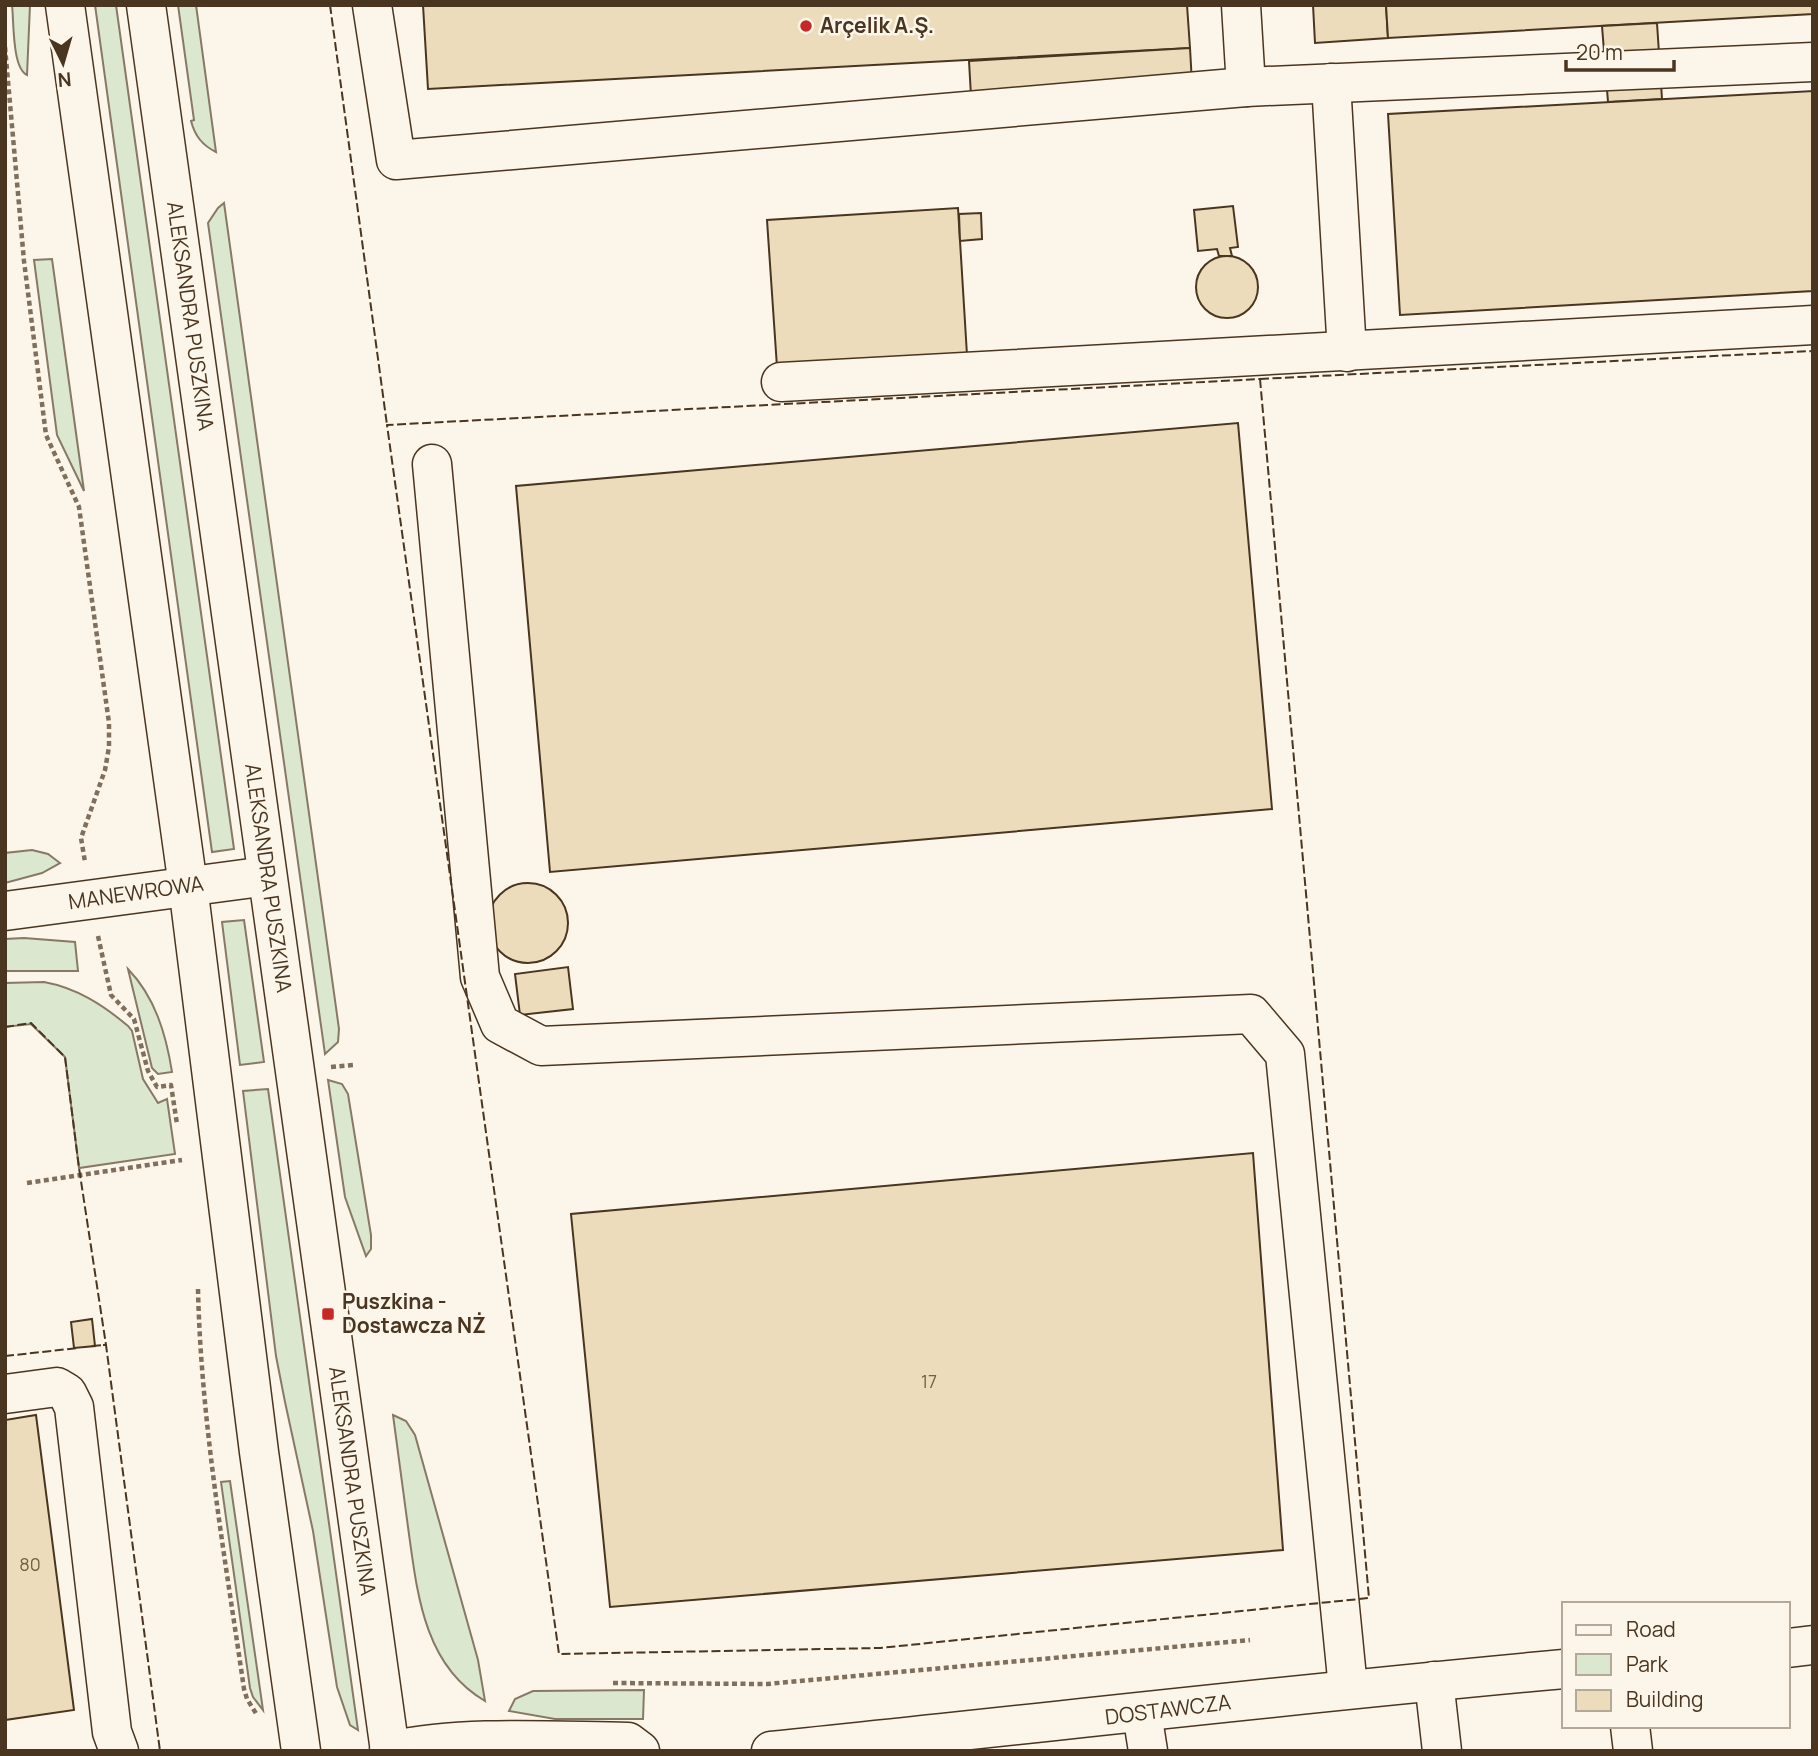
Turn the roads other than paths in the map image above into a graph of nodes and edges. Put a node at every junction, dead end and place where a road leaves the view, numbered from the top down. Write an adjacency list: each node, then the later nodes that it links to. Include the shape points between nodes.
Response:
1 (65, 5): 13 (main road)
2 (146, 5): 12 (main road, ALEKSANDRA PUSZKINA)
3 (372, 5): 7 (main road, via 396,160)
4 (1241, 5): 7 (main road)
5 (1813, 62): 6 (main road)
6 (1331, 83): 7 (main road); 9 (main road)
7 (1245, 87)
8 (1813, 325): 9 (main road)
9 (1347, 352): 10 (main road)
10 (781, 382)
11 (432, 464): 20 (main road, via 480,977 500,1024 541,1046 1251,1014 1285,1054)
12 (267, 876): 13 (main road, MANEWROWA); 25 (main road, ALEKSANDRA PUSZKINA)
13 (188, 886): 14 (main road, MANEWROWA); 24 (main road)
14 (5, 911)
15 (5, 1394): 23 (main road, via 57,1387 67,1393 74,1407 112,1732)
16 (1813, 1646): 17 (main road)
17 (1790, 1648)
18 (1562, 1669): 19 (main road, DOSTAWCZA)
19 (1434, 1681): 20 (main road, DOSTAWCZA); 29 (main road)
20 (1348, 1688): 21 (main road, DOSTAWCZA)
21 (1142, 1713): 27 (main road, DOSTAWCZA); 28 (main road)
22 (1630, 1728): 30 (main road)
23 (119, 1751)
24 (301, 1751)
25 (390, 1751): 26 (main road, via 500,1741 628,1742)
26 (640, 1751)
27 (771, 1751)
28 (1148, 1751)
29 (1442, 1751)
30 (1633, 1751)

